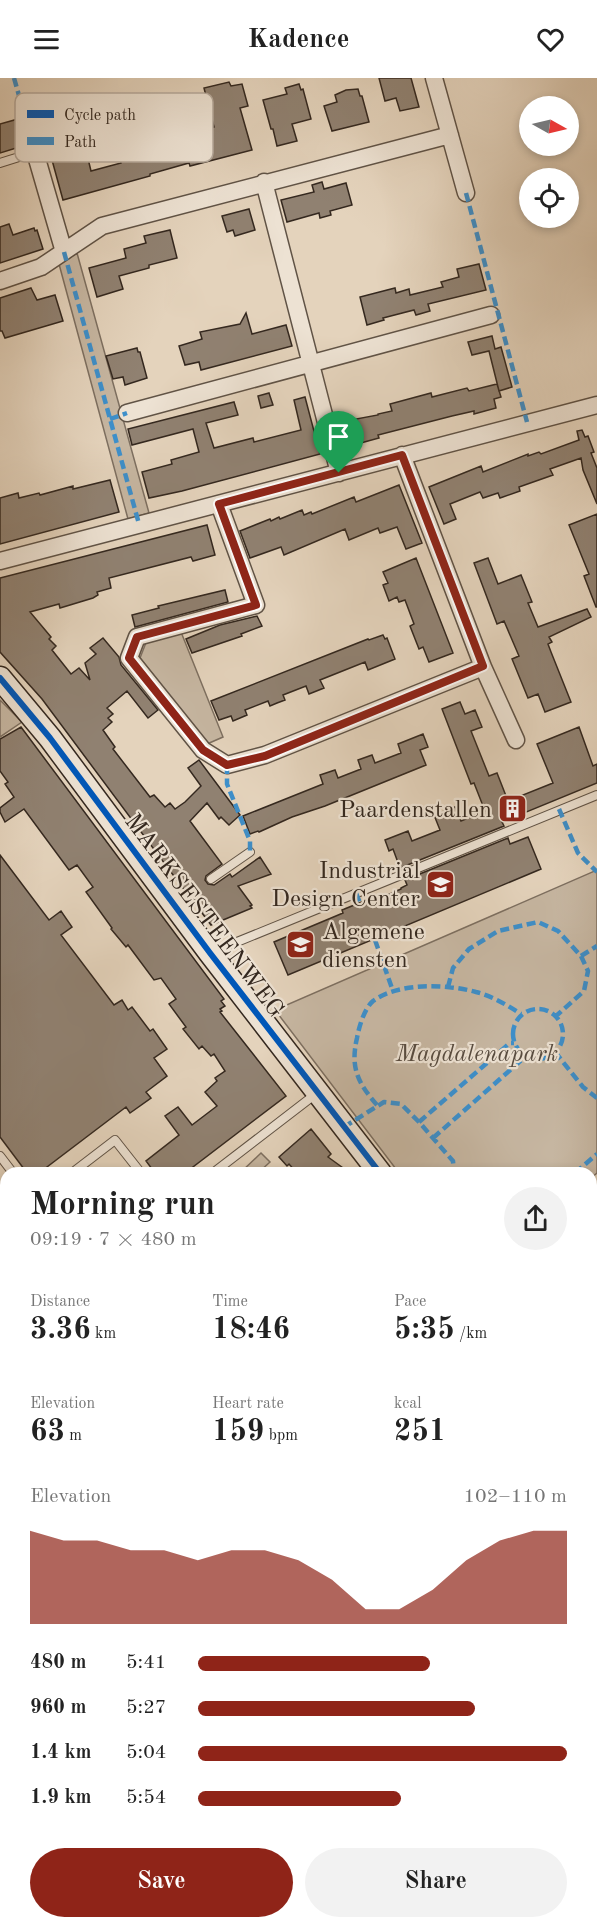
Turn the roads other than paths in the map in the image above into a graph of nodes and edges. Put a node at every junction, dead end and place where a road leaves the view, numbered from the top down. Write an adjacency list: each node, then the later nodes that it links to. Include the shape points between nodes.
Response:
1 (434, 78): 2 (street)
2 (450, 135): 6 (street); 7 (street)
3 (15, 158): 5 (lane)
4 (38, 162): 8 (street)
5 (0, 163)
6 (264, 182): 8 (street, via 102,226); 11 (street)
7 (466, 193)
8 (64, 252): 9 (street, via 41,267)
9 (0, 280)
10 (491, 315): 11 (street)
11 (312, 364): 13 (street); 15 (street)
12 (596, 408): 14 (street)
13 (127, 413)
14 (402, 455): 15 (street); 18 (street)
15 (339, 473): 16 (street)
16 (219, 504): 17 (street); 18 (street, via 256,605 137,637 129,658 203,750 227,765 265,756)
17 (0, 561)
18 (483, 666): 20 (street)
19 (0, 678): 24 (street, MARKSESTEENWEG, via 182,901)
20 (516, 740)
21 (597, 795): 24 (lane)
22 (250, 852): 23 (lane)
23 (211, 879)
24 (210, 953): 25 (street, MARKSESTEENWEG)
25 (317, 1092): 28 (lane); 29 (street, MARKSESTEENWEG)
26 (80, 1167): 27 (lane, via 115,1140)
27 (134, 1167)
28 (221, 1167)
29 (376, 1167)

